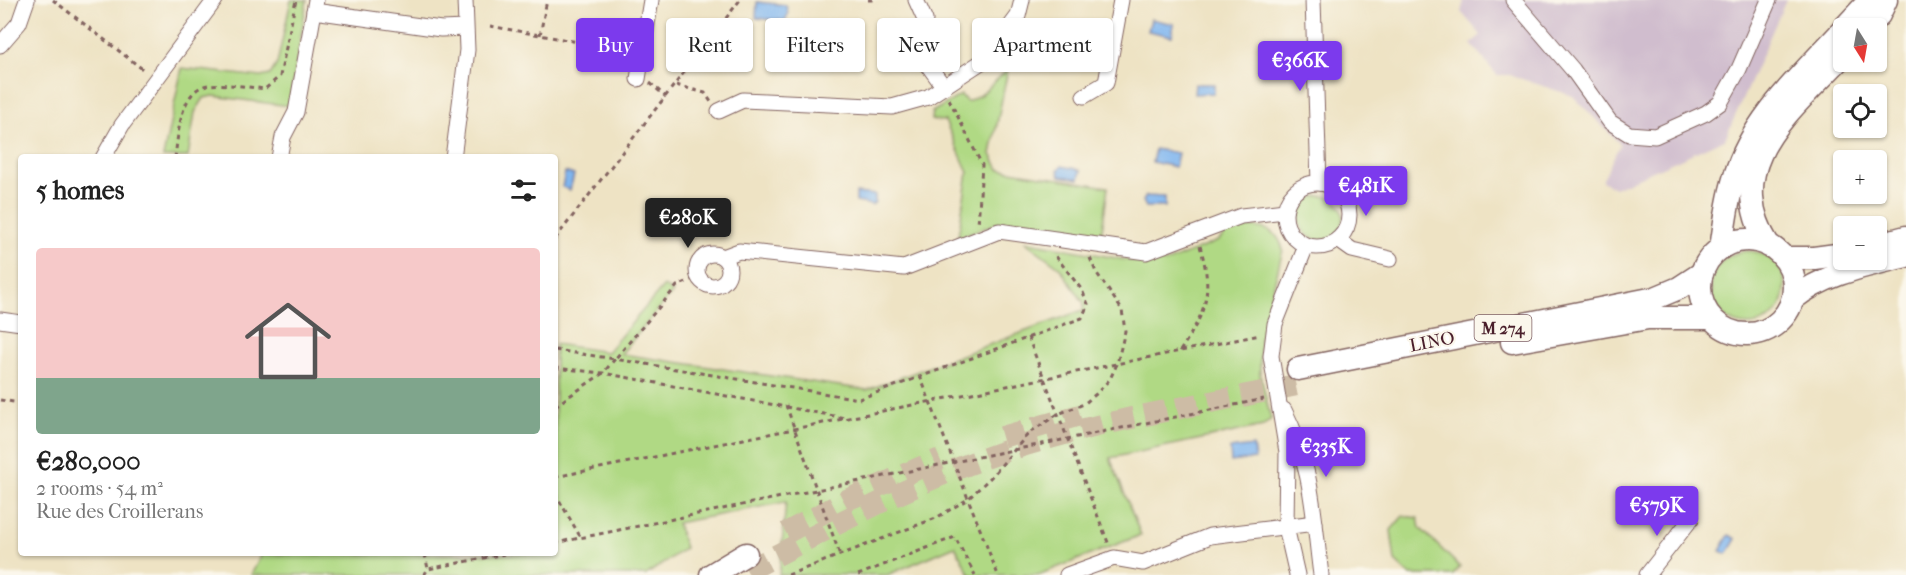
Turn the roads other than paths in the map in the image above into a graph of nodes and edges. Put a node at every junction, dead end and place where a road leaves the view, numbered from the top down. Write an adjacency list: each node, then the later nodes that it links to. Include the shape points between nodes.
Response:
1 (27, 0): 18 (street, via 19,23)
2 (215, 0): 24 (street, via 122,125)
3 (465, 0): 16 (street)
4 (651, 0): 20 (street)
5 (916, 0): 21 (street, via 925,20 920,54)
6 (1022, 0): 21 (street, via 1018,16 986,59)
7 (1121, 0): 22 (street, via 1106,83)
8 (1313, 0): 27 (street)
9 (1513, 0): 10 (street, via 1573,70 1610,122 1629,134 1655,136 1706,113 1720,102)
10 (1769, 0)
11 (1870, 0): 14 (highway)
12 (1886, 0): 15 (highway)
13 (315, 6): 16 (street, via 441,29); 25 (street, via 296,112 283,137)
14 (1854, 18)
15 (1876, 18)
16 (465, 28): 26 (street, via 467,50)
17 (1833, 41): 33 (highway, via 1752,136 1735,175)
18 (0, 45)
19 (1833, 66): 34 (highway, via 1773,133 1755,165 1751,207)
20 (638, 79)
21 (944, 87): 23 (street, via 928,97 892,107 743,100)
22 (1084, 96)
23 (719, 111)
24 (105, 154)
25 (280, 154)
26 (454, 154)
27 (1319, 183): 28 (street, via 1293,194); 30 (street, via 1330,186 1346,200 1349,222)
28 (1285, 211): 32 (street, via 1290,232); 37 (street, via 1241,216 1146,252 999,231 904,268 739,251)
29 (1906, 237): 31 (highway)
30 (1338, 240): 32 (street, via 1328,246); 38 (street, via 1352,250)
31 (1887, 242)
32 (1306, 246): 44 (street, via 1274,332 1271,357)
33 (1721, 248): 34 (highway, via 1755,241); 39 (highway, LINO)
34 (1776, 252): 35 (highway); 40 (highway, via 1792,274)
35 (1833, 254)
36 (1906, 256): 40 (highway, LINO, via 1829,277)
37 (723, 257): 37 (street, via 729,266 726,281 711,286 698,277 697,267 702,258 712,254)
38 (1390, 259)
39 (1702, 273): 41 (highway, via 1701,296); 41 (highway, LINO / M 274, via 1655,298 1300,377 1634,321 1673,316)
40 (1793, 298): 41 (highway, LINO, via 1782,320 1762,332 1730,332)
41 (1711, 318)
42 (0, 320): 43 (street)
43 (18, 323)
44 (1278, 396): 46 (street, via 1304,453); 47 (street, via 1287,452)
45 (1692, 519): 54 (street)
46 (1315, 523): 47 (street); 53 (street)
47 (1286, 527): 49 (street, via 1210,536); 52 (street)
48 (744, 567): 50 (highway)
49 (1142, 569): 51 (street, via 1113,558)
50 (711, 575)
51 (1067, 575)
52 (1297, 575)
53 (1321, 575)
54 (1647, 575)

